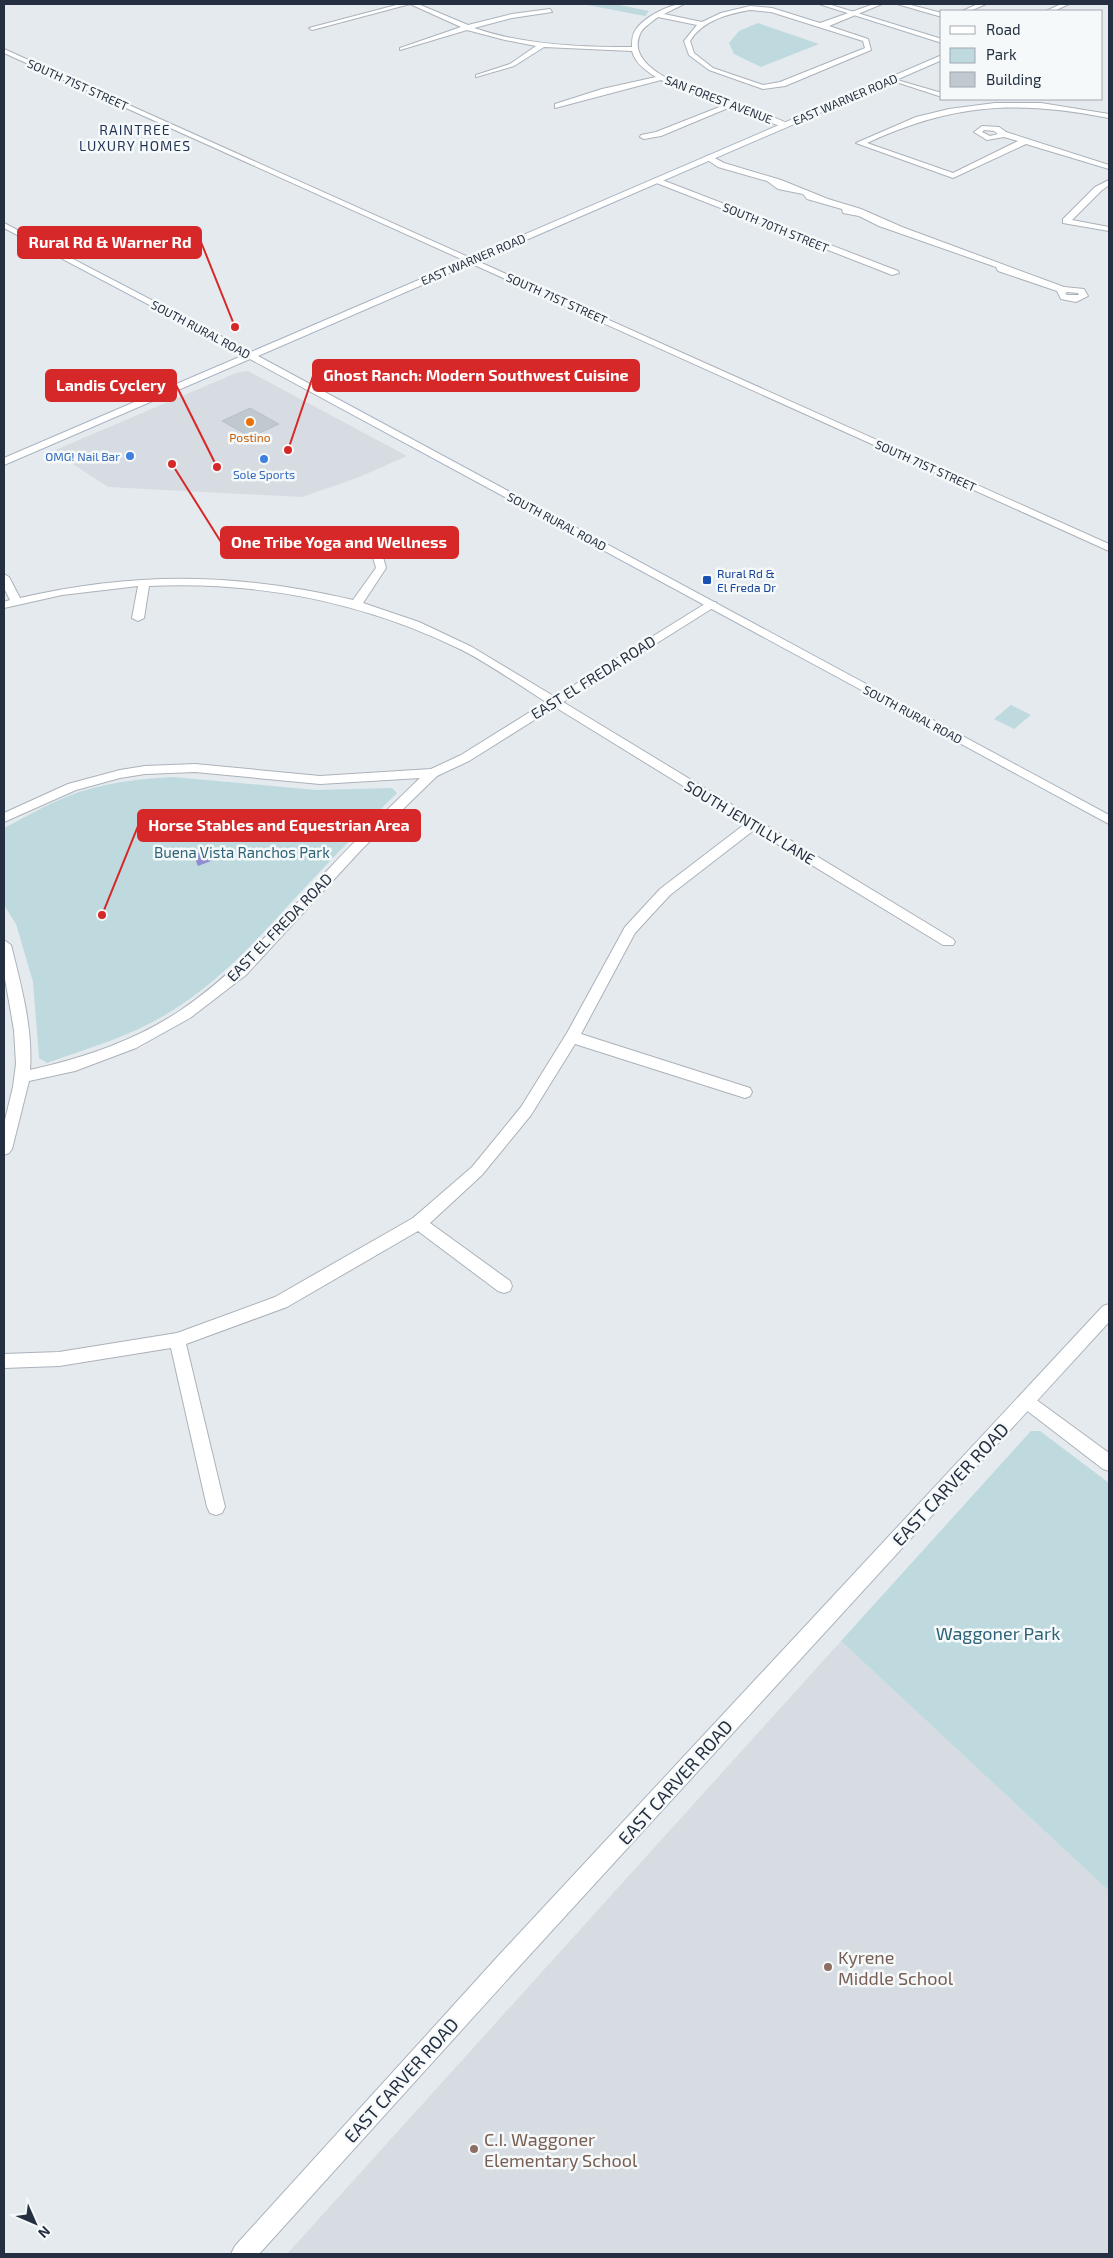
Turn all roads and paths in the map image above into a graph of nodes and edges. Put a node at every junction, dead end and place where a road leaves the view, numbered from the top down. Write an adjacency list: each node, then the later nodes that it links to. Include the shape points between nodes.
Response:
1 (408, 4): 20 (street)
2 (412, 4): 19 (street)
3 (681, 4): 16 (street)
4 (822, 4): 14 (street)
5 (832, 4): 14 (street)
6 (868, 4): 14 (street)
7 (879, 4): 14 (street)
8 (900, 4): 15 (street)
9 (983, 4): 11 (street)
10 (1066, 4): 12 (street)
11 (968, 10)
12 (1051, 10)
13 (550, 11): 19 (street, via 529,12)
14 (853, 12): 18 (street); 21 (street)
15 (940, 14)
16 (657, 15): 17 (street); 24 (street, via 638,31)
17 (702, 24): 18 (street, via 750,8 772,10); 18 (street, via 687,41 691,54 728,76 763,87 782,84 869,49 866,40)
18 (820, 25)
19 (468, 27): 22 (street); 23 (street)
20 (312, 28)
21 (940, 38)
22 (542, 45): 24 (street); 27 (street, via 512,64)
23 (402, 49)
24 (635, 49): 28 (street, SAN FOREST AVENUE, via 638,58)
25 (4, 51): 47 (street, SOUTH 71ST STREET)
26 (940, 59): 29 (street, EAST WARNER ROAD)
27 (478, 76)
28 (662, 78): 33 (street, SAN FOREST AVENUE); 34 (street)
29 (892, 79): 30 (street); 37 (street, EAST WARNER ROAD)
30 (940, 96)
31 (948, 100): 35 (street)
32 (1020, 102): 35 (street); 36 (street)
33 (730, 105): 37 (street, SAN FOREST AVENUE); 39 (street)
34 (558, 106)
35 (960, 106): 40 (street, via 860,143 953,176)
36 (1109, 116)
37 (786, 125): 41 (street, EAST WARNER ROAD)
38 (1003, 134): 40 (street)
39 (644, 137)
40 (1027, 140): 42 (street)
41 (709, 157): 43 (street, EAST WARNER ROAD); 49 (street, via 721,166 771,180 773,184 846,208 846,211)
42 (1109, 167)
43 (658, 180): 47 (street, EAST WARNER ROAD); 48 (street, SOUTH 70TH STREET)
44 (1109, 182): 46 (street, via 1066,221)
45 (4, 225): 50 (street, SOUTH RURAL ROAD)
46 (1109, 229)
47 (472, 260): 50 (street, EAST WARNER ROAD); 52 (street, SOUTH 71ST STREET)
48 (895, 274)
49 (1063, 290)
50 (250, 355): 51 (street, EAST WARNER ROAD); 58 (street, SOUTH RURAL ROAD)
51 (4, 462)
52 (1109, 548)
53 (378, 557): 57 (street, via 381,568)
54 (4, 577): 56 (street)
55 (144, 583): 56 (street, SOUTH JENTILLY LANE, via 86,588); 57 (street, SOUTH JENTILLY LANE, via 238,583 306,591); 60 (street)
56 (16, 602): 59 (street, SOUTH JENTILLY LANE)
57 (357, 603): 61 (street, SOUTH JENTILLY LANE, via 438,632)
58 (712, 604): 61 (street, EAST EL FREDA ROAD); 64 (street, SOUTH RURAL ROAD)
59 (4, 605)
60 (138, 618)
61 (553, 702): 62 (street, EAST EL FREDA ROAD, via 464,758); 65 (street, SOUTH JENTILLY LANE)
62 (433, 773): 63 (street, via 357,780 304,780 194,768 138,770 76,785); 69 (street, EAST EL FREDA ROAD, via 357,846 240,970 185,1014 131,1044 75,1065)
63 (4, 818)
64 (1109, 820)
65 (753, 824): 66 (street, SOUTH JENTILLY LANE); 68 (street, via 665,892 630,930)
66 (948, 942)
67 (4, 946): 69 (street, via 14,983)
68 (572, 1036): 70 (street); 72 (street, via 512,1129 476,1171)
69 (22, 1078): 71 (street)
70 (745, 1092)
71 (4, 1149)
72 (419, 1223): 73 (street); 75 (street, via 281,1302)
73 (504, 1286)
74 (1109, 1311): 77 (street, EAST CARVER ROAD)
75 (177, 1340): 76 (street, via 58,1359); 79 (street)
76 (4, 1361)
77 (1027, 1400): 78 (street); 80 (street, EAST CARVER ROAD)
78 (1109, 1463)
79 (216, 1507)
80 (243, 2254)

